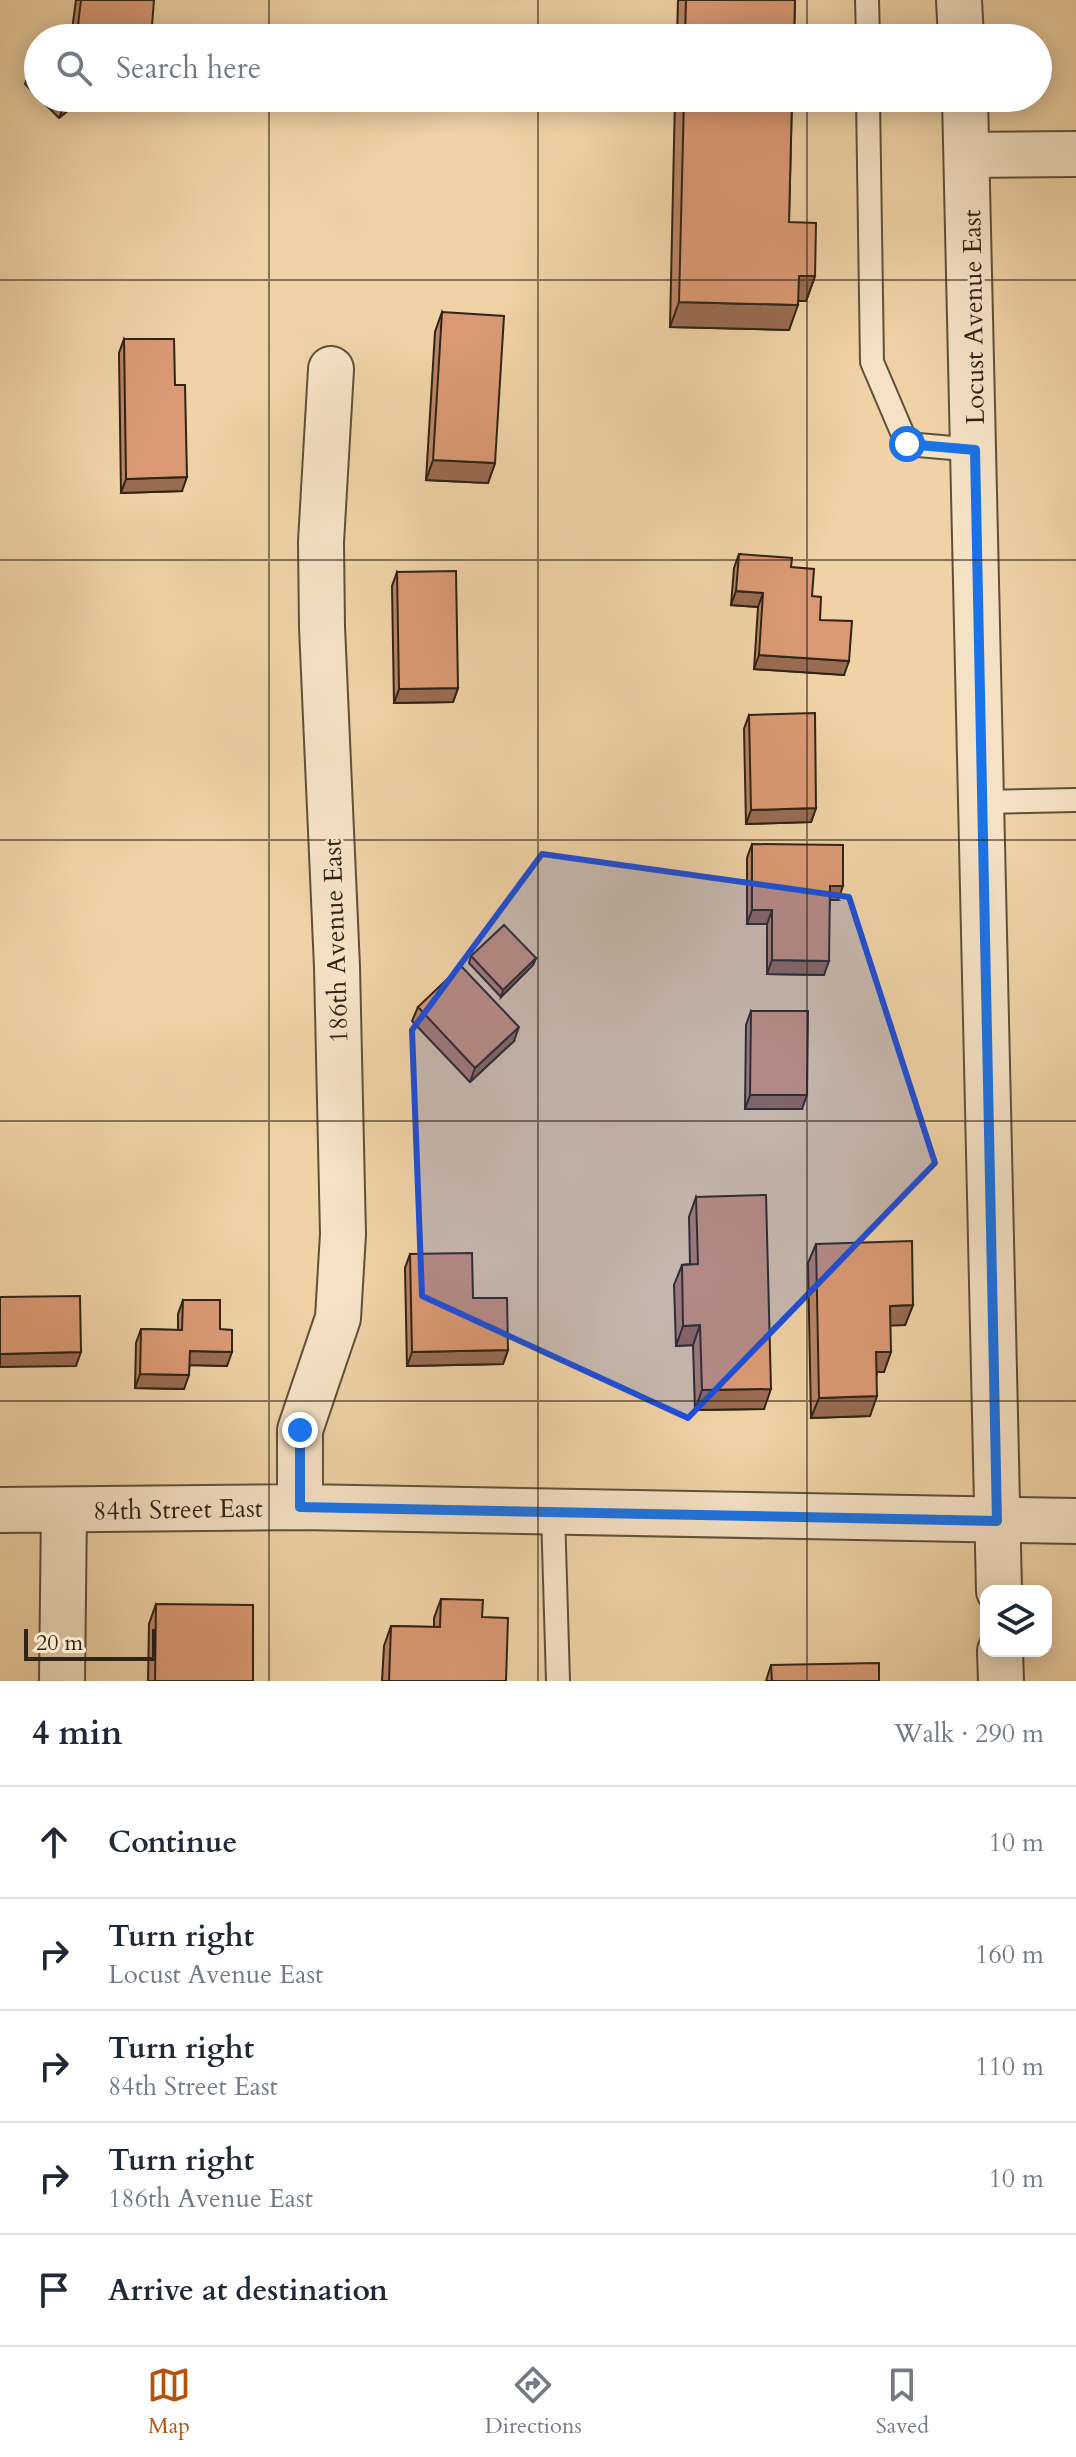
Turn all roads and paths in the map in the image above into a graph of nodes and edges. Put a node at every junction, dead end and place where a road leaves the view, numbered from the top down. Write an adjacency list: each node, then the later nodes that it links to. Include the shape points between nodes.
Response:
1 (867, 0): 3 (lane)
2 (959, 0): 4 (street)
3 (868, 24)
4 (960, 24)
5 (868, 112): 10 (lane, via 872,362 907,444)
6 (966, 112): 8 (street, Locust Avenue East)
7 (1076, 154): 8 (street)
8 (969, 155): 10 (street, Locust Avenue East)
9 (331, 369): 13 (street, 186th Avenue East, via 321,542 343,1234 338,1318 300,1430)
10 (975, 450): 12 (street, Locust Avenue East)
11 (1076, 800): 12 (lane)
12 (983, 802): 17 (street, Locust Avenue East)
13 (300, 1507): 15 (street, 84th Street East); 16 (street, 84th Street East)
14 (0, 1510): 15 (street, 84th Street East)
15 (64, 1510): 21 (street)
16 (553, 1513): 17 (street, 84th Street East); 22 (lane)
17 (997, 1521): 18 (street, 84th Street East); 19 (street, Locust Avenue East)
18 (1076, 1521)
19 (999, 1585)
20 (1000, 1657): 23 (street)
21 (62, 1681)
22 (558, 1681)
23 (1001, 1681)

